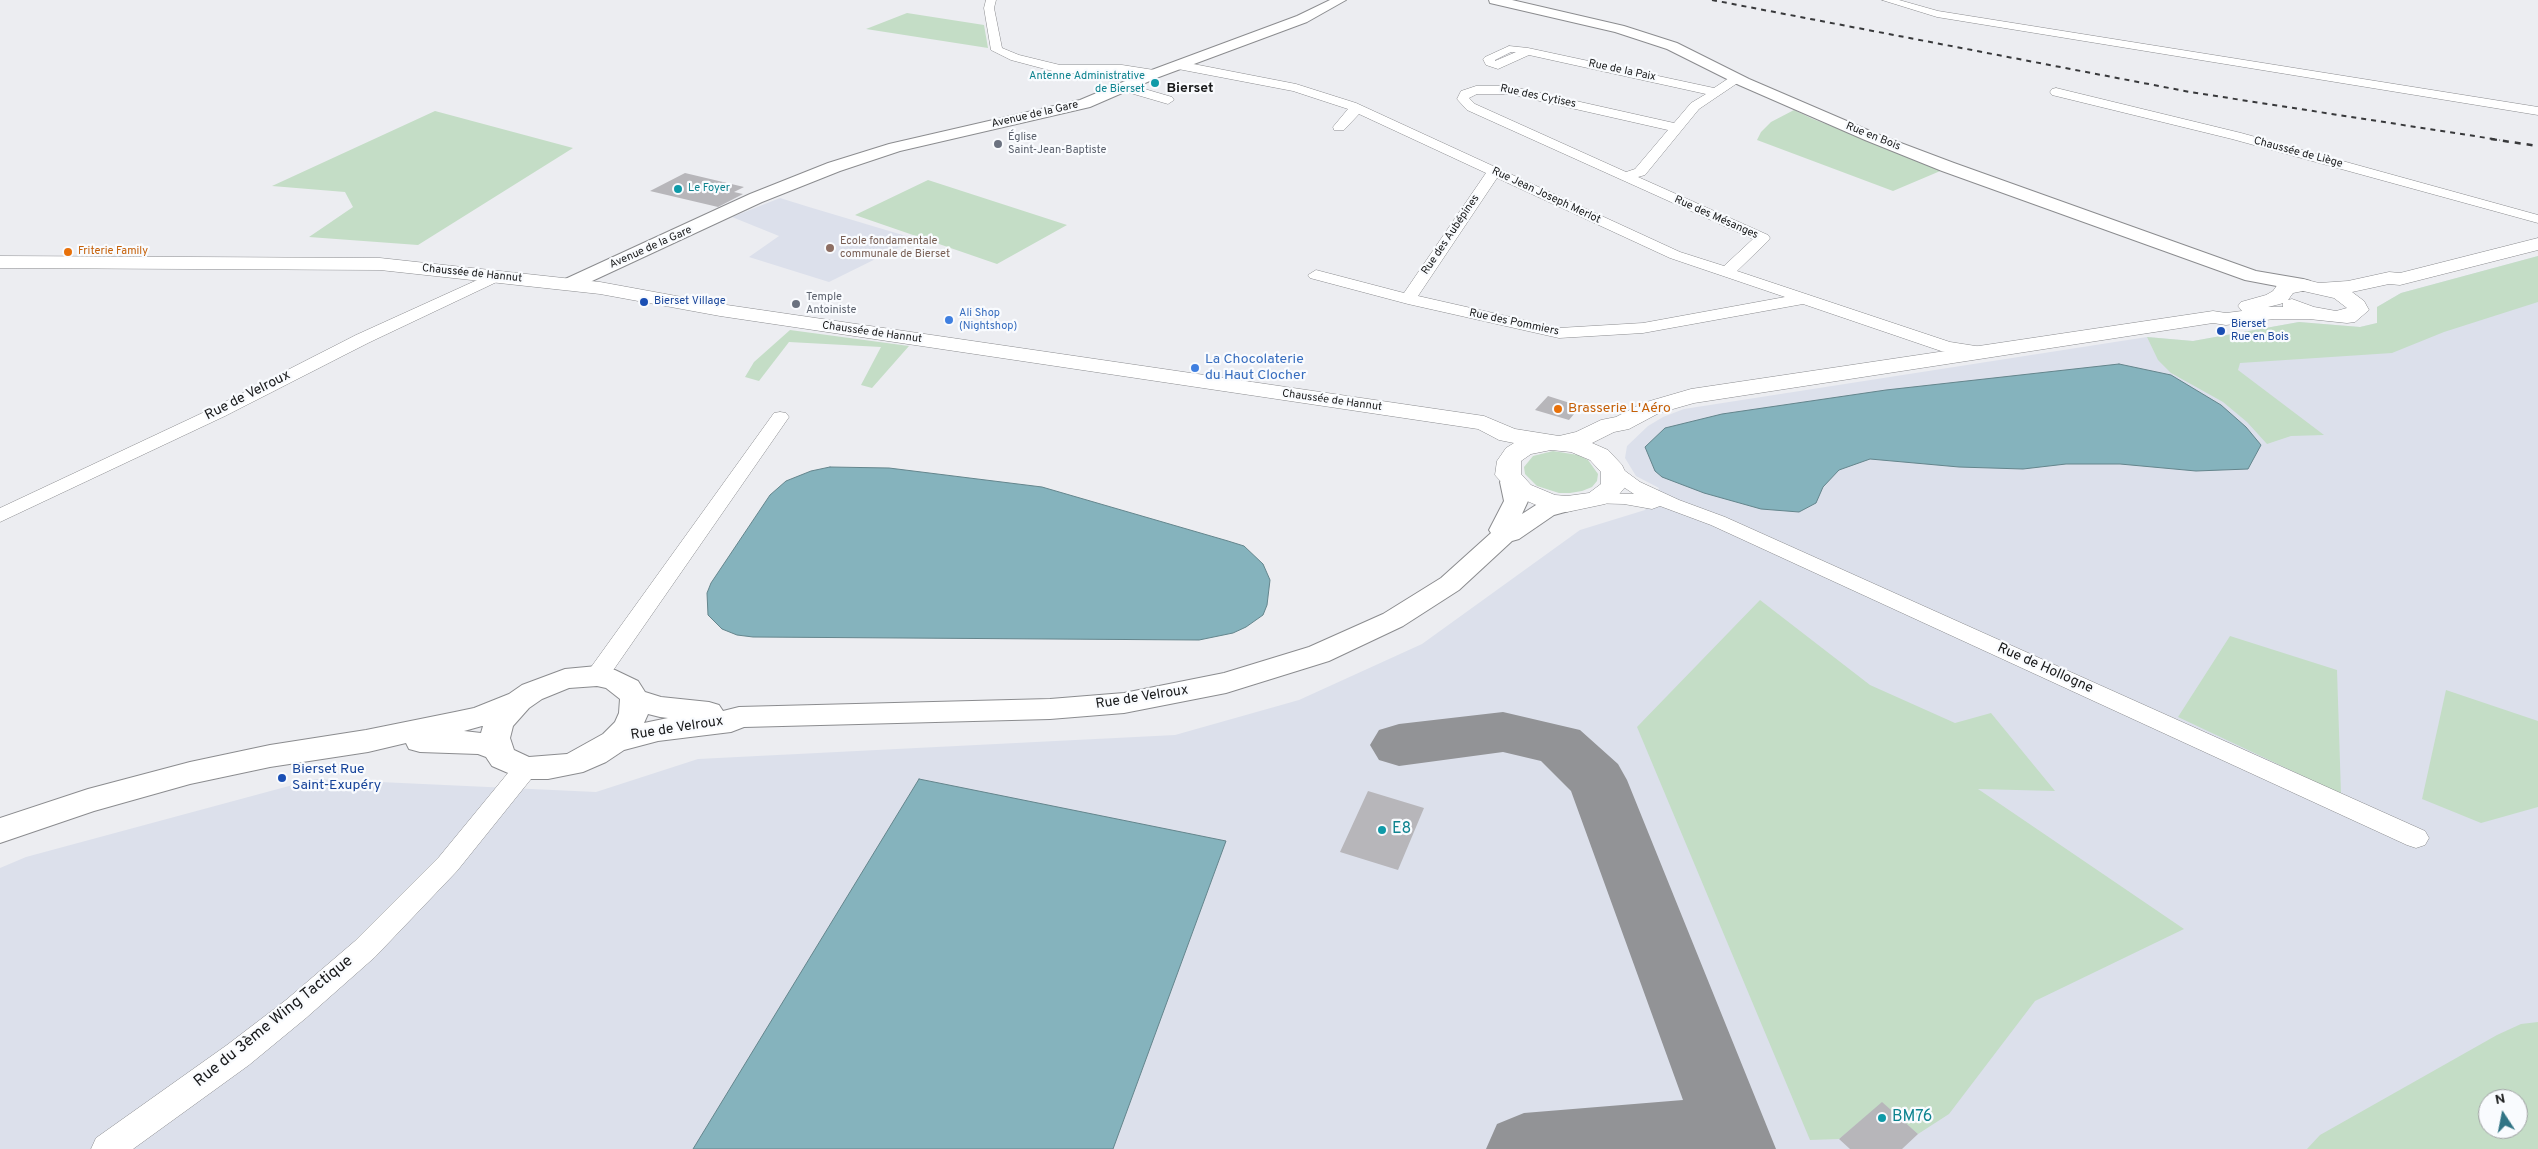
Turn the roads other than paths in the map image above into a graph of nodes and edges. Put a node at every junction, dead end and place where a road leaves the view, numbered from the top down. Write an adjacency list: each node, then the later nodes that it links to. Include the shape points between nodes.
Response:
1 (991, 0): 7 (street, via 989,8 997,50 1060,69 1122,69)
2 (1340, 0): 6 (street, Avenue de la Gare, via 1261,36)
3 (1496, 0): 8 (street, Rue en Bois, via 1611,27 1672,46)
4 (1887, 0): 14 (street, via 1965,18)
5 (1528, 51): 10 (street, Rue de la Paix)
6 (1178, 66): 7 (street, Avenue de la Gare); 13 (street, Rue Jean Joseph Merlot, via 1296,88)
7 (1154, 74): 9 (street, Avenue de la Gare)
8 (1740, 80): 10 (street); 25 (street, Rue en Bois, via 1948,167)
9 (1124, 87): 12 (street, via 1173,97); 27 (street, Avenue de la Gare, via 1063,110 895,147 834,167 748,208 731,211)
10 (1715, 92): 16 (street, via 1695,106)
11 (2056, 92): 19 (street, Chaussée de Liège, via 2236,136)
12 (1156, 106)
13 (1357, 108): 15 (street); 17 (street, Rue Jean Joseph Merlot)
14 (2538, 111)
15 (1340, 127)
16 (1677, 128): 18 (street, via 1640,172); 18 (street, Rue des Cytises, via 1509,90 1476,90 1465,94 1463,99 1471,107)
17 (1494, 172): 22 (street, Rue Jean Joseph Merlot, via 1675,255); 30 (street, Rue des Aubépines)
18 (1626, 176): 22 (street, Rue des Mésanges, via 1762,238)
19 (2538, 219)
20 (2538, 244): 26 (main road)
21 (0, 262): 24 (main road, Chaussée de Hannut, via 380,264)
22 (1727, 272): 31 (street, Rue Jean Joseph Merlot)
23 (1316, 275): 30 (street, Rue des Pommiers)
24 (497, 276): 27 (main road, Chaussée de Hannut); 47 (street, Rue de Velroux)
25 (2252, 276): 28 (street, Rue en Bois); 29 (street, Rue en Bois)
26 (2400, 279): 28 (main road, via 2389,278 2348,287); 32 (main road, via 2401,284 2363,297)
27 (570, 284): 39 (main road, Chaussée de Hannut, via 730,312)
28 (2311, 286): 29 (main road, via 2285,288); 32 (main road, via 2341,294)
29 (2281, 295): 33 (main road, via 2290,304); 34 (main road, via 2265,303 2216,312)
30 (1408, 299): 31 (street, Rue des Pommiers, via 1559,333 1643,328)
31 (1803, 299): 35 (street, Rue Jean Joseph Merlot)
32 (2357, 305): 33 (main road, via 2358,310 2347,317)
33 (2309, 312): 34 (main road, via 2226,319)
34 (2213, 317): 36 (main road)
35 (1912, 335): 36 (street, Rue Jean Joseph Merlot, via 1952,348); 37 (street, via 1920,350)
36 (1982, 352): 37 (main road)
37 (1911, 363): 40 (main road, via 1691,396 1651,408)
38 (780, 417): 49 (street)
39 (1473, 423): 41 (main road, Chaussée de Hannut, via 1484,423 1516,437); 43 (main road, Chaussée de Hannut, via 1500,443)
40 (1621, 424): 41 (main road, via 1609,425 1584,438); 42 (main road, via 1624,427 1610,444)
41 (1556, 443): 42 (main road, Chaussée de Hannut, via 1588,449); 43 (main road, via 1524,448 1515,453)
42 (1611, 467): 44 (main road, via 1613,486); 46 (street, Rue de Hollogne, via 1633,486)
43 (1511, 471): 45 (main road, via 1534,497); 48 (street, via 1516,501 1502,530)
44 (1596, 499): 45 (main road); 46 (street, Rue de Hollogne, via 1624,498)
45 (1567, 504): 48 (street, Rue de Velroux, via 1545,510)
46 (1672, 504): 58 (street, Rue de Hollogne, via 1718,521)
47 (0, 516)
48 (1504, 535): 52 (street, Rue de Velroux, via 1450,584 1393,620 1319,654 1226,683 1124,703 1050,710)
49 (597, 676): 50 (street, via 628,688); 51 (street, via 556,682)
50 (635, 700): 52 (street, Rue de Velroux, via 660,707); 54 (street, via 634,713 627,728)
51 (519, 701): 53 (street, via 465,721 383,736); 55 (street, via 498,726)
52 (739, 717): 54 (street, Rue de Velroux, via 658,730)
53 (368, 742): 55 (street, via 466,742); 57 (street, via 270,756 190,773 88,801)
54 (614, 742): 56 (street, via 572,764)
55 (497, 749): 56 (street, via 503,758)
56 (526, 768): 59 (street, Rue du 3ème Wing Tactique, via 448,864 365,949 238,1055)
57 (0, 831)
58 (2416, 838)
59 (107, 1149)

